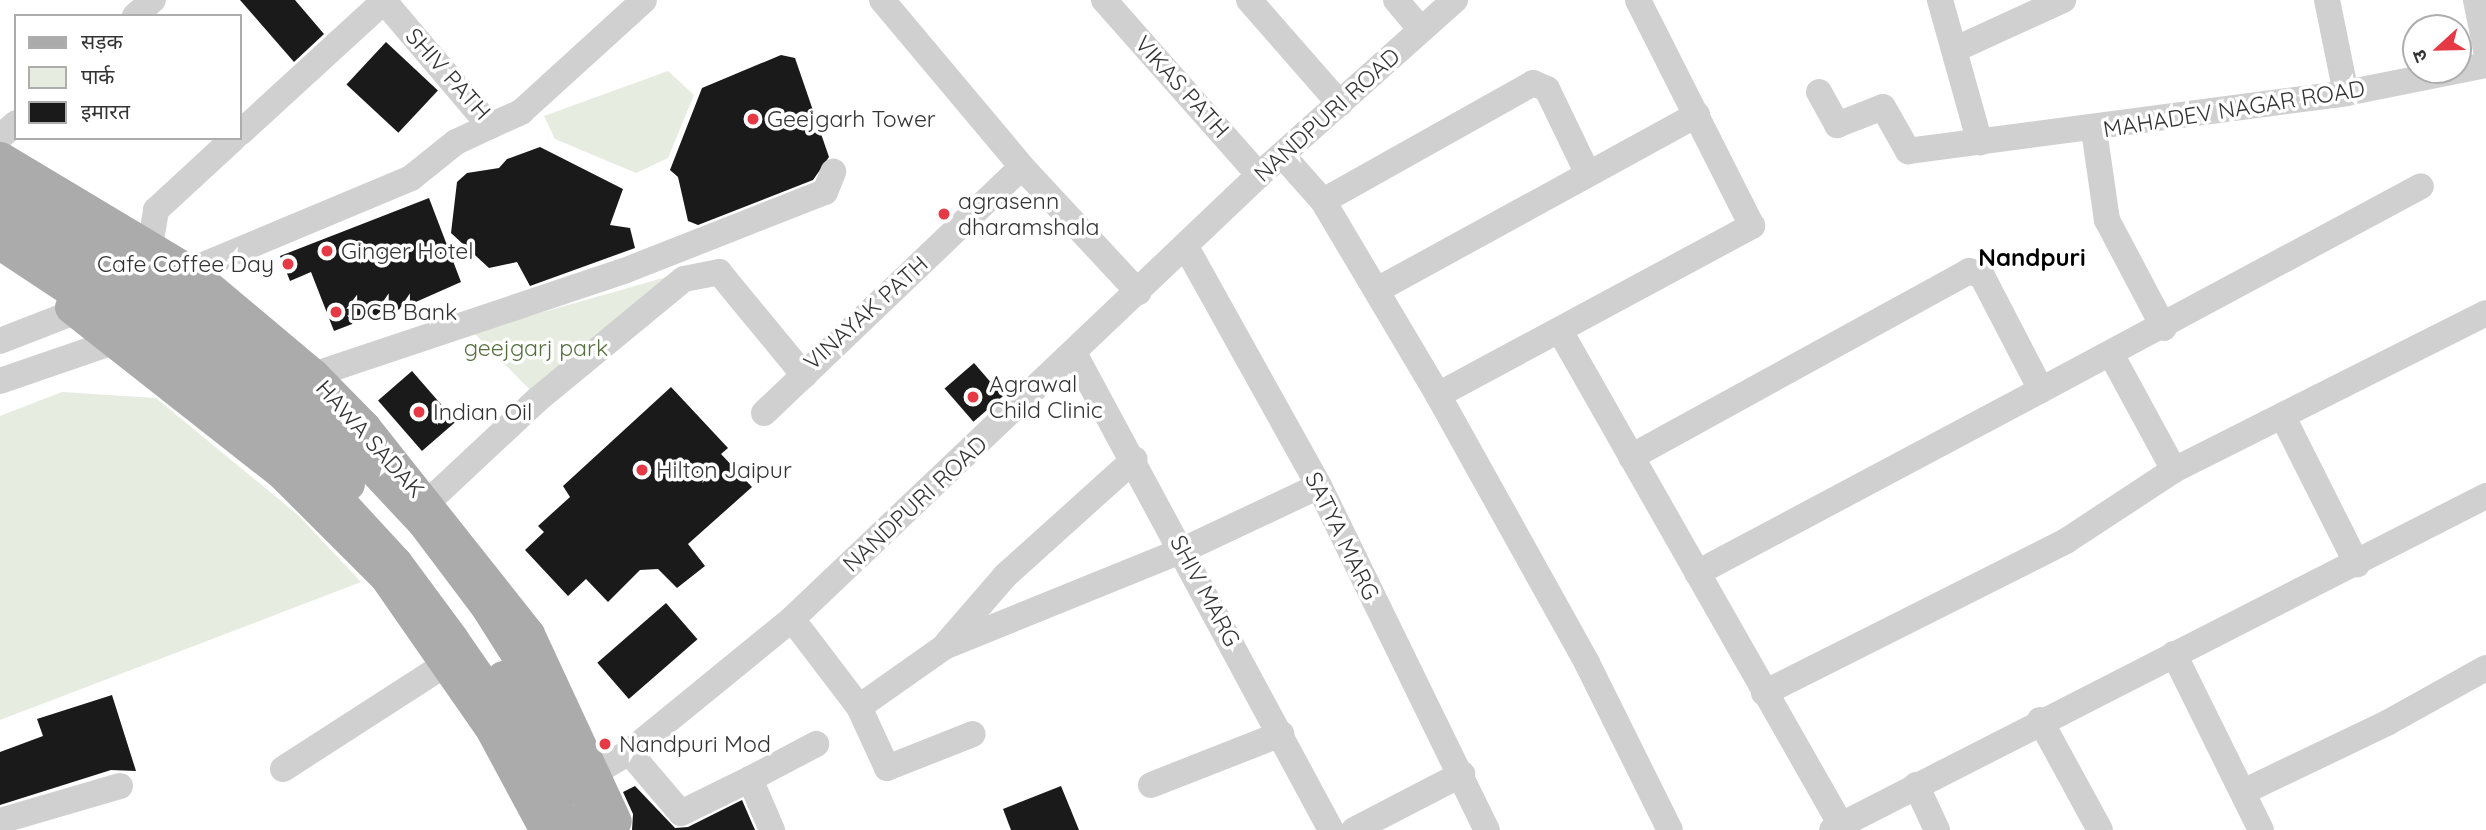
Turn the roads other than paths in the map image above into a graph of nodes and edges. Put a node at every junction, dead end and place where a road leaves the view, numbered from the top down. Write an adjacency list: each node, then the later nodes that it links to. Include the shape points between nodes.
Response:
1 (153, 0): 14 (street)
2 (384, 0): 24 (street, SHIV PATH); 26 (street)
3 (644, 0): 24 (street, SHIV PATH, via 521,112)
4 (882, 0): 32 (street)
5 (1104, 0): 35 (street, VIKAS PATH)
6 (1249, 0): 21 (street)
7 (1396, 0): 15 (street)
8 (1455, 0): 15 (street, NANDPURI ROAD)
9 (1638, 0): 22 (street)
10 (1940, 0): 16 (street)
11 (2063, 0): 16 (street)
12 (2327, 0): 20 (street)
13 (2476, 0): 17 (street)
14 (137, 14)
15 (1422, 30): 21 (street, NANDPURI ROAD)
16 (1956, 49): 29 (street)
17 (2486, 50)
18 (2486, 65): 20 (street, MAHADEV NAGAR ROAD)
19 (1819, 92): 29 (street, MAHADEV NAGAR ROAD, via 1837,125 1883,107 1908,151)
20 (2346, 93): 25 (street, MAHADEV NAGAR ROAD)
21 (1340, 104): 30 (street, NANDPURI ROAD)
22 (1697, 116): 34 (street); 50 (street, via 1752,226)
23 (14, 125): 27 (street)
24 (490, 126): 44 (street, via 456,142 411,178)
25 (2094, 130): 29 (street, MAHADEV NAGAR ROAD); 49 (street, via 2107,220)
26 (242, 131)
27 (0, 137)
28 (232, 140): 41 (street, via 156,210)
29 (1980, 143)
30 (1283, 156): 35 (street, NANDPURI ROAD); 39 (street)
31 (0, 158): 38 (main road, HAWA SADAK)
32 (1022, 167): 46 (street); 55 (street, VINAYAK PATH)
33 (833, 172): 56 (street, via 825,192 649,261)
34 (1587, 172): 39 (street, via 1547,89 1533,83); 45 (street)
35 (1259, 175): 42 (street, NANDPURI ROAD)
36 (0, 176): 96 (main road, bridge, via 219,322 337,430 424,523 487,607 538,689)
37 (2421, 186): 49 (street)
38 (57, 191): 41 (main road, HAWA SADAK); 43 (main road)
39 (1323, 201): 45 (street)
40 (0, 208): 90 (main road, bridge, via 198,344 318,450 426,569 503,677)
41 (150, 245): 44 (main road, HAWA SADAK)
42 (1186, 247): 46 (street, NANDPURI ROAD); 65 (street, SATYA MARG)
43 (3, 253): 47 (main road); 95 (main road, bridge, via 198,374 336,498 396,563 452,639 503,713)
44 (189, 271): 56 (main road, HAWA SADAK)
45 (1377, 290): 59 (street)
46 (1138, 292): 54 (street, NANDPURI ROAD)
47 (77, 311): 51 (street); 52 (main road)
48 (2486, 313): 61 (street)
49 (2164, 328): 53 (street)
50 (1560, 331): 59 (street); 62 (street)
51 (0, 341)
52 (116, 341): 57 (street); 74 (main road, via 281,472 386,577)
53 (2111, 354): 58 (street); 64 (street)
54 (1075, 355): 63 (street, SHIV MARG); 71 (street, NANDPURI ROAD)
55 (804, 375): 60 (street); 67 (street, VINAYAK PATH, via 719,272 684,279 537,400)
56 (313, 376): 67 (main road, HAWA SADAK)
57 (0, 381)
58 (2041, 390): 62 (street, via 1982,276 1969,271); 70 (street)
59 (1438, 395): 102 (street, via 1587,663)
60 (764, 413)
61 (2283, 417): 64 (street); 69 (street)
62 (1631, 457): 70 (street)
63 (1135, 459): 68 (street, SHIV MARG); 72 (street, via 1006,575)
64 (2174, 470): 76 (street, via 2066,541)
65 (1320, 486): 68 (street); 84 (street, SATYA MARG)
66 (2486, 496): 69 (street)
67 (428, 502): 85 (main road, HAWA SADAK, via 528,634)
68 (1184, 550): 72 (street); 80 (street, SHIV MARG)
69 (2357, 564): 73 (street)
70 (1697, 573): 76 (street)
71 (792, 619): 77 (street); 82 (street, NANDPURI ROAD)
72 (944, 647): 77 (street)
73 (2174, 654): 78 (street); 91 (street)
74 (449, 663): 83 (street); 92 (main road)
75 (2486, 668): 91 (street, via 2387,723)
76 (1764, 693): 94 (street)
77 (859, 707): 79 (street, via 887,768)
78 (2040, 720): 88 (street); 104 (street)
79 (973, 734)
80 (1281, 734): 87 (street); 99 (street, SHIV MARG)
81 (816, 744): 86 (street)
82 (629, 752): 85 (street, NANDPURI ROAD); 86 (street, via 681,813)
83 (283, 769)
84 (1462, 774): 100 (street); 101 (street, SATYA MARG)
85 (597, 775): 90 (street, NANDPURI ROAD); 97 (main road, HAWA SADAK)
86 (750, 779): 98 (street)
87 (1151, 785)
88 (1916, 785): 94 (street); 103 (street)
89 (120, 786): 93 (street)
90 (565, 789): 92 (street, NANDPURI ROAD)
91 (2243, 792): 105 (street)
92 (540, 816)
93 (0, 821)
94 (1837, 827)
95 (569, 830)
96 (603, 830)
97 (619, 830)
98 (772, 830)
99 (1331, 830)
100 (1354, 830)
101 (1487, 830)
102 (1670, 830)
103 (1937, 830)
104 (2100, 830)
105 (2261, 830)

